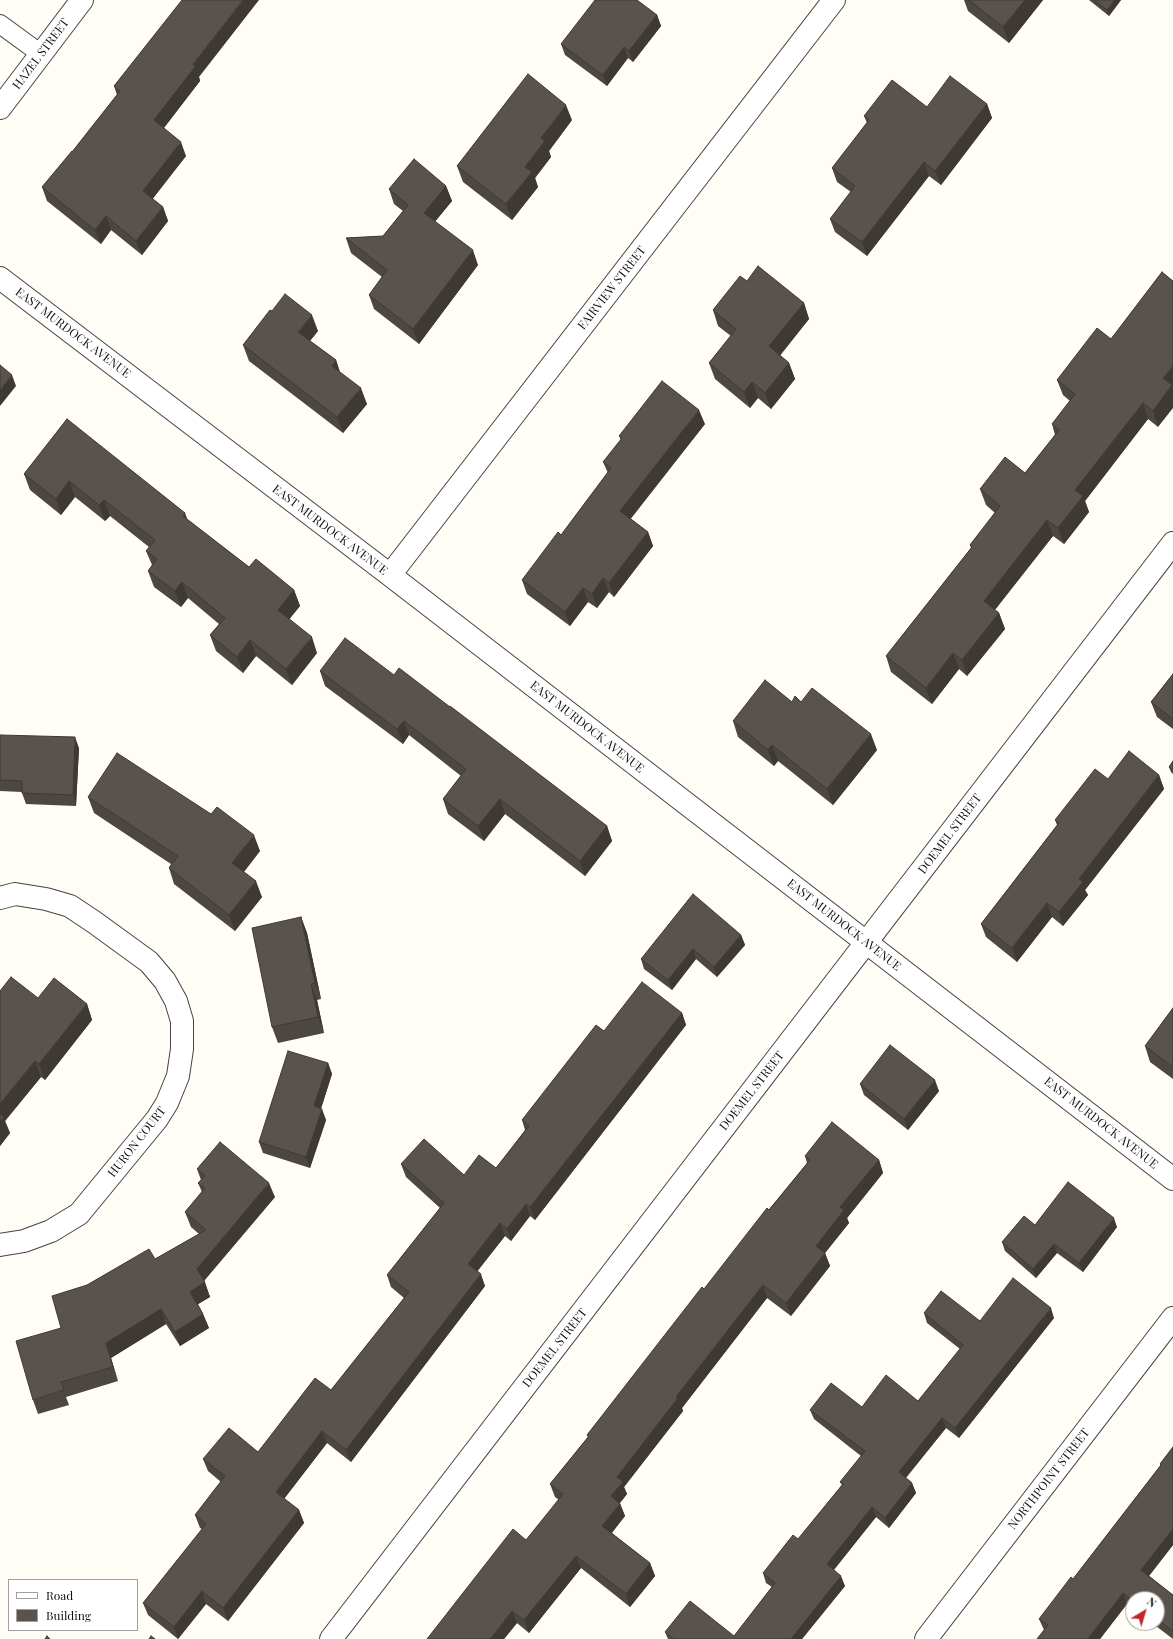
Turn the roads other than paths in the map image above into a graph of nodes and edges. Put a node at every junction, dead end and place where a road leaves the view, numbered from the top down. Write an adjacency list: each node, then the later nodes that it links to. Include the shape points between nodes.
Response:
1 (82, 0): 4 (street, HAZEL STREET)
2 (834, 0): 8 (street, FAIRVIEW STREET)
3 (0, 24): 4 (lane)
4 (41, 54): 5 (street, HAZEL STREET)
5 (0, 108)
6 (0, 278): 8 (street, EAST MURDOCK AVENUE)
7 (1173, 543): 10 (street, DOEMEL STREET)
8 (390, 575): 10 (street, EAST MURDOCK AVENUE)
9 (0, 898): 12 (street, HURON COURT, via 16,894 70,906 149,962 165,981 176,1001 182,1021 182,1049 178,1076 167,1103 157,1119 79,1214 50,1231 24,1241)
10 (867, 942): 11 (street, EAST MURDOCK AVENUE); 14 (street, DOEMEL STREET)
11 (1173, 1179)
12 (0, 1245)
13 (1173, 1318): 15 (street, NORTHPOINT STREET)
14 (331, 1639)
15 (926, 1639)

